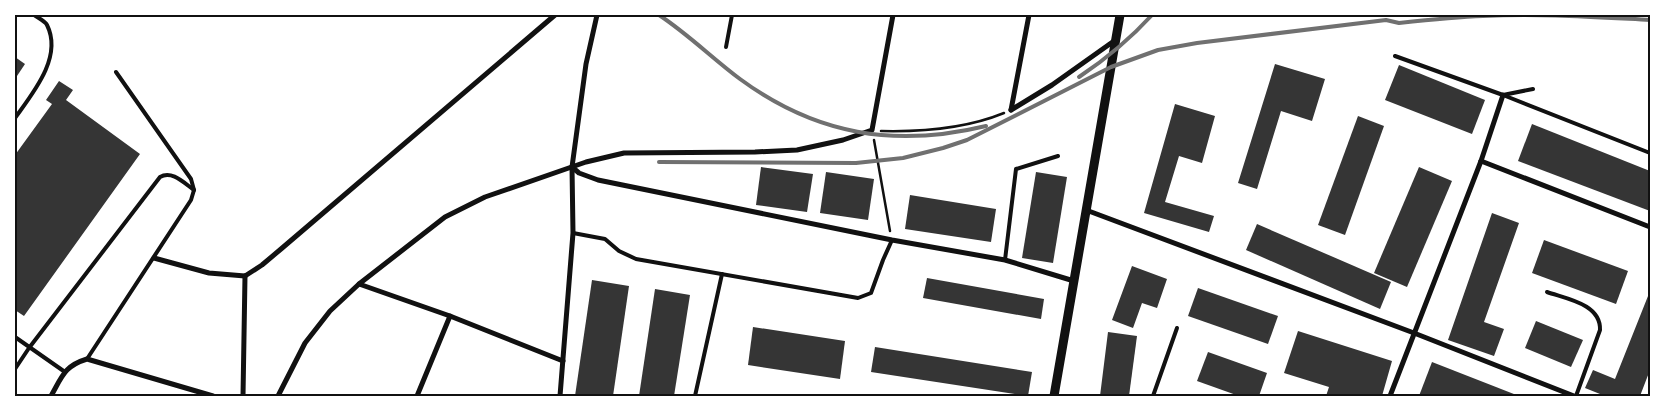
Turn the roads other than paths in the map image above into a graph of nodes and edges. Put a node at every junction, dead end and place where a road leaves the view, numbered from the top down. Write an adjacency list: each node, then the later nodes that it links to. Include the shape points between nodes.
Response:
1 (34, 15): 14 (lane, via 46,24 51,43 50,61)
2 (555, 15): 27 (street, via 262,265)
3 (597, 15): 18 (street, via 586,64)
4 (732, 15): 9 (lane)
5 (893, 15): 18 (street, via 872,130 797,150 624,153)
6 (1029, 15): 8 (street, via 1011,110)
7 (1120, 15): 8 (street)
8 (1116, 40): 20 (street)
9 (726, 46)
10 (1395, 56): 13 (lane)
11 (116, 72): 19 (lane, via 192,180)
12 (1533, 89): 13 (lane)
13 (1502, 96): 15 (lane); 17 (street)
14 (15, 118)
15 (1650, 153)
16 (1058, 156): 25 (lane, via 1016,169)
17 (1481, 161): 21 (street); 33 (street)
18 (572, 167): 22 (street); 23 (street, via 579,174 598,180); 29 (street, via 485,197 445,217)
19 (194, 190): 24 (lane); 35 (lane, via 171,175 160,177)
20 (1086, 210): 28 (street); 33 (street)
21 (1650, 226)
22 (573, 233): 26 (lane, via 604,239 636,259); 37 (street)
23 (892, 240): 25 (street); 26 (lane, via 871,293 858,298)
24 (154, 258): 27 (street, via 209,273); 36 (lane)
25 (1005, 260): 28 (street)
26 (722, 274): 46 (lane)
27 (245, 276): 42 (street)
28 (1074, 281): 47 (street)
29 (359, 284): 31 (street); 43 (street, via 330,311 305,343)
30 (1547, 292): 50 (lane, via 1590,308 1600,324)
31 (450, 316): 37 (street); 44 (street)
32 (1177, 328): 48 (lane)
33 (1414, 333): 49 (street); 50 (street)
34 (15, 337): 35 (lane)
35 (29, 348): 38 (lane); 39 (lane)
36 (87, 359): 39 (street, via 74,363); 41 (street)
37 (563, 360): 45 (street)
38 (15, 369)
39 (65, 372): 40 (street)
40 (51, 396)
41 (213, 396)
42 (243, 396)
43 (278, 396)
44 (417, 396)
45 (560, 396)
46 (695, 396)
47 (1054, 396)
48 (1153, 396)
49 (1390, 396)
50 (1575, 396)

